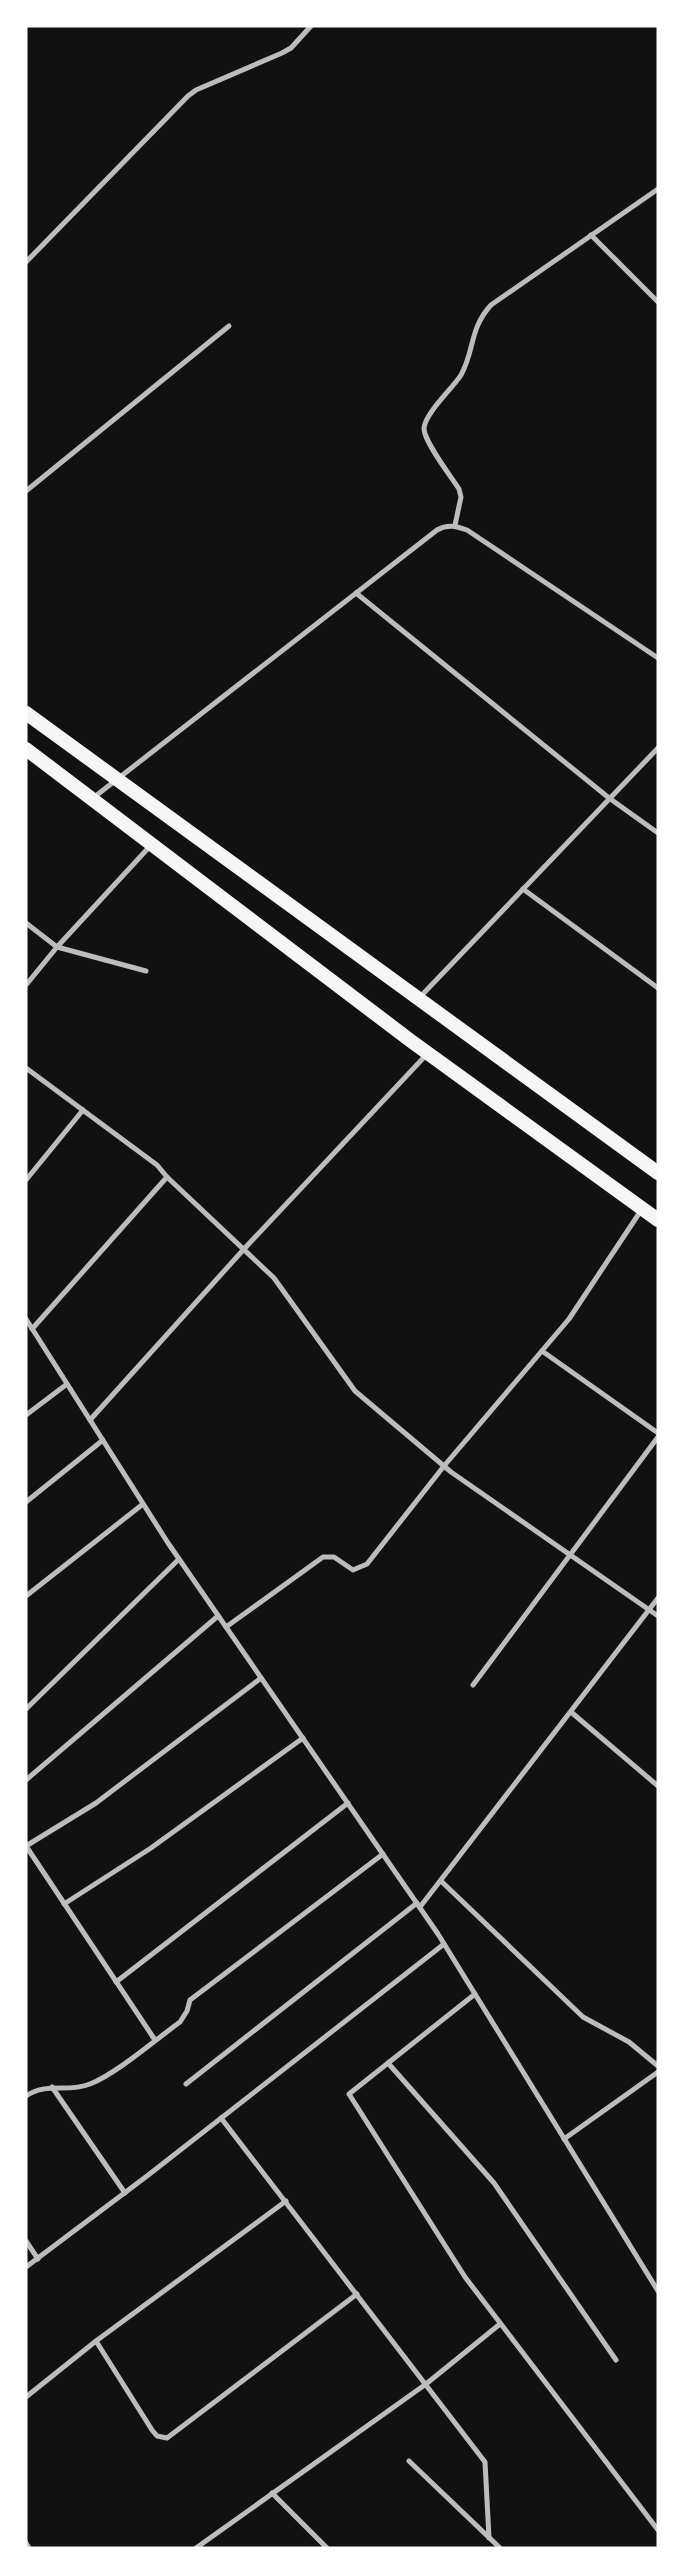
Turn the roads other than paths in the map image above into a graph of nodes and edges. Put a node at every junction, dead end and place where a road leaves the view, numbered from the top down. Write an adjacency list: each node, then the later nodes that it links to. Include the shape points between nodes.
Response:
1 (311, 26): 4 (street, via 291,48 188,96)
2 (658, 188): 3 (street)
3 (591, 235): 5 (street); 8 (street, via 491,305 475,327 461,375 428,418 424,428 427,438 459,489 461,497)
4 (26, 262)
5 (658, 302)
6 (229, 326): 7 (street)
7 (26, 491)
8 (455, 526): 9 (street, via 437,530); 10 (street, via 467,530)
9 (356, 593): 14 (street); 15 (street)
10 (658, 658)
11 (26, 713): 14 (highway)
12 (658, 748): 15 (street)
13 (26, 749): 16 (highway)
14 (116, 778): 16 (street); 25 (highway)
15 (610, 798): 17 (street); 19 (street)
16 (92, 799): 18 (highway)
17 (658, 833)
18 (152, 844): 21 (street); 26 (highway)
19 (523, 889): 24 (street); 25 (street)
20 (26, 924): 21 (street)
21 (57, 947): 22 (street); 23 (street)
22 (146, 971)
23 (26, 985)
24 (658, 988)
25 (419, 999): 29 (highway)
26 (428, 1053): 32 (highway); 34 (street)
27 (26, 1068): 28 (street)
28 (83, 1110): 30 (street, via 157,1165); 31 (street)
29 (658, 1173)
30 (167, 1177): 34 (street); 36 (street)
31 (26, 1180)
32 (642, 1209): 33 (highway); 37 (street, via 569,1319)
33 (658, 1220)
34 (244, 1249): 40 (street); 43 (street, via 274,1278 356,1391)
35 (26, 1319): 36 (street)
36 (32, 1329): 38 (street)
37 (542, 1350): 41 (street); 43 (street)
38 (67, 1384): 39 (street); 40 (street)
39 (26, 1415)
40 (90, 1420): 42 (street)
41 (658, 1435): 46 (street)
42 (103, 1440): 44 (street); 45 (street)
43 (444, 1466): 46 (street); 53 (street, via 367,1564 353,1570 334,1557 323,1557)
44 (26, 1502)
45 (143, 1504): 47 (street); 48 (street)
46 (570, 1554): 50 (street); 55 (street)
47 (179, 1559): 51 (street); 56 (street)
48 (26, 1596)
49 (658, 1598): 50 (street)
50 (649, 1610): 52 (street); 57 (street)
51 (218, 1616): 53 (street); 59 (street)
52 (658, 1616)
53 (226, 1627): 54 (street)
54 (261, 1678): 58 (street); 62 (street, via 96,1803)
55 (473, 1685)
56 (26, 1709)
57 (571, 1712): 60 (street); 64 (street)
58 (303, 1738): 61 (street); 65 (street, via 151,1848)
59 (26, 1780)
60 (658, 1786)
61 (348, 1803): 63 (street); 68 (street)
62 (26, 1846): 65 (street)
63 (383, 1854): 66 (street); 70 (street, via 190,2000 180,2022)
64 (441, 1881): 66 (street); 72 (street, via 583,2017 629,2042)
65 (64, 1904): 68 (street)
66 (418, 1905): 67 (street); 74 (street)
67 (444, 1944): 69 (street); 77 (street)
68 (116, 1982): 70 (street)
69 (475, 1994): 71 (street); 78 (street)
70 (155, 2040): 75 (street, via 91,2084 81,2088)
71 (388, 2063): 86 (street, via 349,2094 465,2277); 88 (street, via 494,2183)
72 (658, 2066)
73 (658, 2072): 78 (street)
74 (186, 2084)
75 (52, 2088): 76 (street, via 43,2088); 79 (street)
76 (26, 2096)
77 (221, 2118): 79 (street); 80 (street)
78 (564, 2138): 84 (street)
79 (125, 2193): 82 (street)
80 (286, 2201): 85 (street); 87 (street)
81 (26, 2241): 82 (street)
82 (38, 2258): 83 (street)
83 (26, 2267)
84 (658, 2291)
85 (357, 2294): 87 (street, via 167,2438 157,2436 152,2430); 89 (street)
86 (500, 2324): 89 (street); 93 (street)
87 (96, 2341): 90 (street)
88 (616, 2360)
89 (426, 2384): 92 (street); 94 (street, via 485,2462)
90 (26, 2397)
91 (409, 2461): 94 (street)
92 (272, 2493): 97 (street); 98 (street)
93 (658, 2530)
94 (489, 2538): 99 (street)
95 (26, 2543): 96 (street)
96 (29, 2548)
97 (196, 2548)
98 (327, 2548)
99 (500, 2548)

